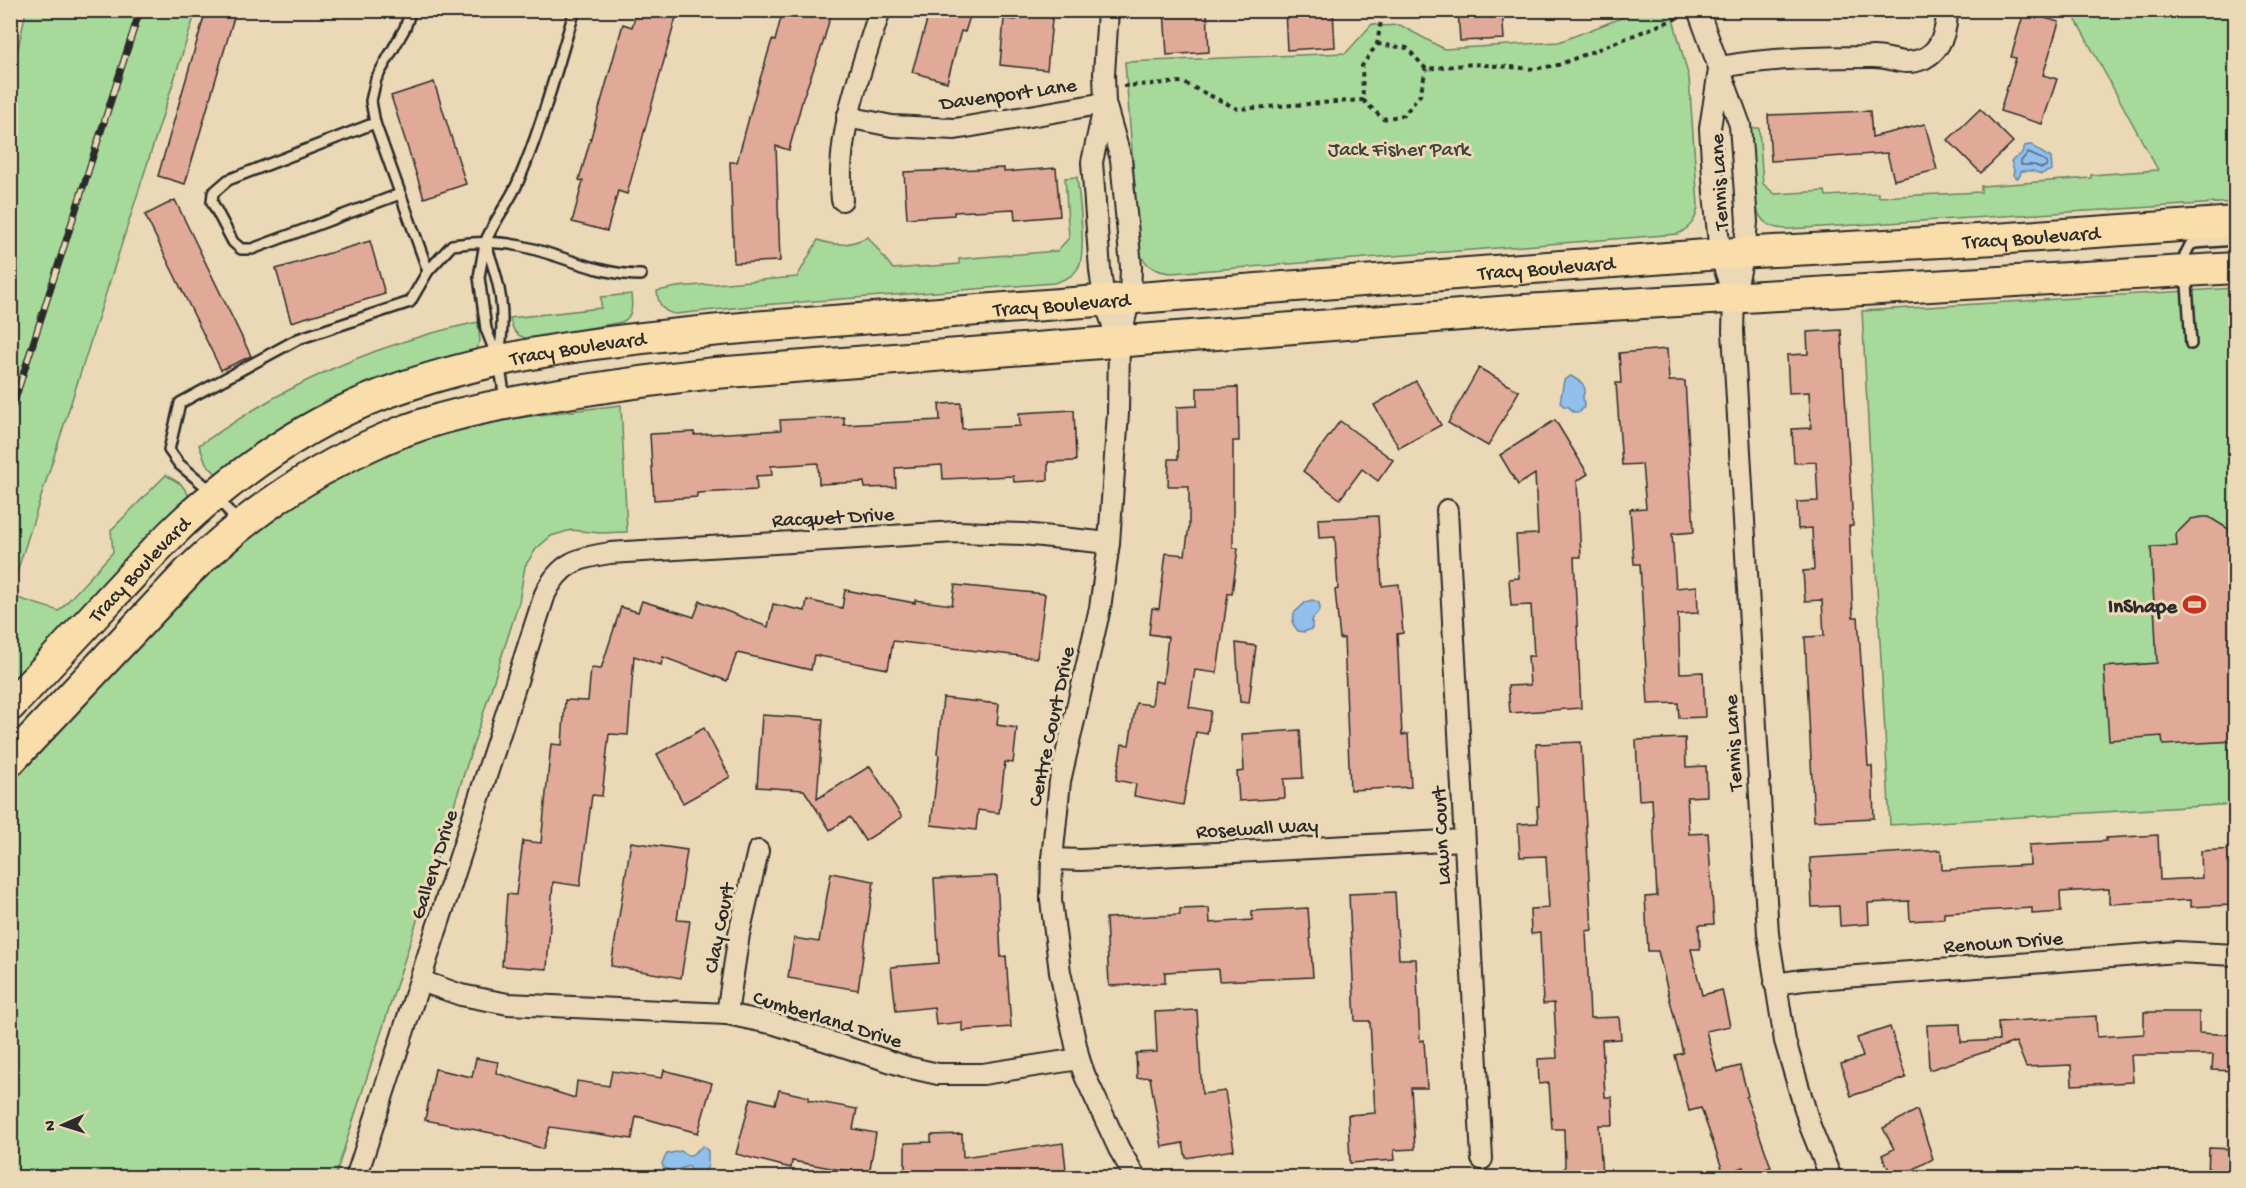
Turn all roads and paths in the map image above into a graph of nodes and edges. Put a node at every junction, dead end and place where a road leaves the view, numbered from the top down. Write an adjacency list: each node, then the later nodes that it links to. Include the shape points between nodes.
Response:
1 (411, 10): 15 (lane, via 376,79 371,101)
2 (575, 10): 20 (lane, via 518,182)
3 (880, 10): 14 (street)
4 (1108, 10): 12 (street, Centre Court Drive)
5 (1383, 10): 9 (path)
6 (1698, 10): 10 (street, Tennis Lane)
7 (1947, 10): 10 (street, via 1947,27 1940,43 1927,57 1906,64 1877,56 1808,57)
8 (1675, 19): 11 (path, via 1558,65 1534,69 1473,64)
9 (1377, 44): 11 (path, via 1407,48); 13 (path, via 1362,66)
10 (1720, 68): 21 (street, Tennis Lane, via 1710,128 1716,224); 21 (street, Tennis Lane, via 1740,125 1747,222)
11 (1426, 69): 13 (path, via 1420,95 1404,115 1383,118)
12 (1105, 95): 13 (path, via 1182,82 1238,109); 14 (street, Davenport Lane, via 955,129 892,126); 27 (street, Centre Court Drive, via 1121,159 1131,267); 27 (street, Centre Court Drive, via 1092,162 1100,270)
13 (1363, 100)
14 (848, 117): 17 (street, via 840,174)
15 (375, 123): 16 (lane); 16 (lane, via 228,180 213,193 212,202 233,242 241,249 252,249)
16 (400, 194): 23 (lane)
17 (843, 200)
18 (2235, 222): 21 (main road, Tracy Boulevard)
19 (2235, 240): 24 (lane, via 2190,245 2185,255)
20 (485, 243): 23 (lane, via 452,245); 25 (lane, via 522,246 602,271); 30 (lane, via 497,274 504,326); 30 (lane, via 479,276 486,329)
21 (1732, 254): 26 (street, Tennis Lane); 27 (main road, Tracy Boulevard)
22 (2235, 268): 24 (main road, Tracy Boulevard)
23 (428, 271): 32 (lane, via 410,302 298,339 180,403 169,450 179,464)
24 (2186, 271): 26 (main road, Tracy Boulevard); 29 (lane)
25 (641, 275)
26 (1734, 297): 28 (main road, Tracy Boulevard); 44 (street, Tennis Lane, via 1764,872)
27 (1117, 299): 28 (street, Centre Court Drive); 30 (main road, Tracy Boulevard, via 678,334)
28 (1119, 342): 31 (main road, Tracy Boulevard, via 715,373); 35 (street, Centre Court Drive)
29 (2191, 344)
30 (499, 362): 31 (lane); 32 (main road, Tracy Boulevard, via 412,384 341,412 271,453)
31 (505, 404): 34 (main road, Tracy Boulevard, via 429,422 386,438 306,478)
32 (215, 494): 34 (lane); 37 (main road, Tracy Boulevard, via 156,550)
33 (1447, 510): 39 (street, Lawn Court)
34 (240, 525): 38 (main road, Tracy Boulevard, via 189,572)
35 (1109, 543): 36 (street, Racquet Drive, via 956,532 610,553 582,557); 41 (street, Centre Court Drive, via 1098,619 1060,781)
36 (562, 568): 43 (street, Gallery Drive, via 545,594)
37 (10, 706)
38 (10, 761)
39 (1464, 840): 41 (street, Rosewall Way); 47 (street, Lawn Court)
40 (758, 851): 45 (street, Clay Court, via 738,934)
41 (1052, 859): 46 (street, Centre Court Drive, via 1051,900 1060,972)
42 (2235, 955): 44 (street, Renown Drive, via 2177,952)
43 (421, 981): 45 (street, Cumberland Drive, via 461,995 508,1004); 48 (street, Gallery Drive)
44 (1775, 984): 50 (street, Tennis Lane, via 1791,1062)
45 (727, 1014): 46 (street, Cumberland Drive, via 775,1024 938,1074 983,1074)
46 (1079, 1059): 49 (street, Centre Court Drive)
47 (1482, 1159)
48 (356, 1178)
49 (1136, 1178)
50 (1831, 1178)

